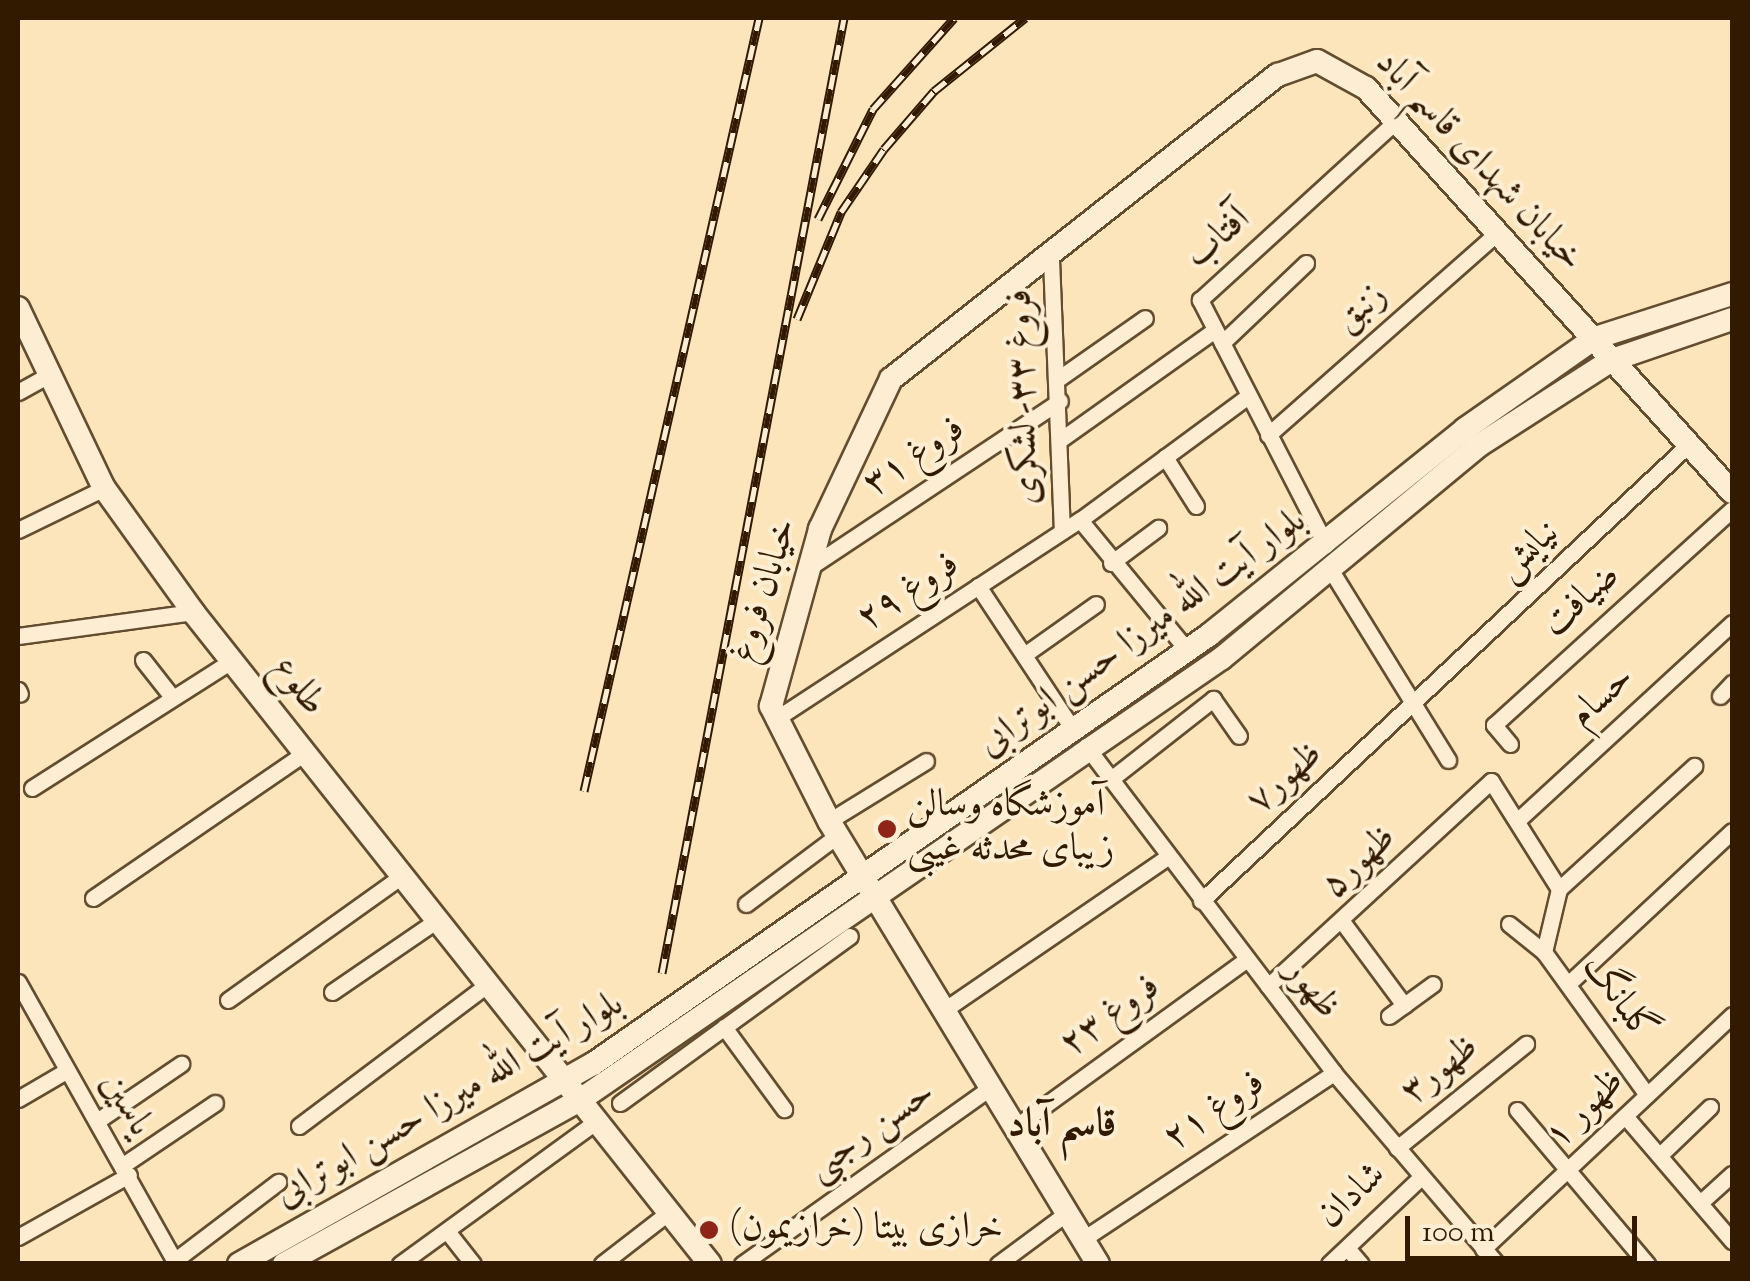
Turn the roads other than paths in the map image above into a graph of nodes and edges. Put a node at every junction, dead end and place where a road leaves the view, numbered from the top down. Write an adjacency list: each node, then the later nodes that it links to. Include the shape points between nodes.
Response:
1 (1297, 63): 2 (main road, خیابان شهدای قاسم آباد, via 1339,66); 4 (main road, خیابان فروغ)
2 (1396, 121): 3 (main road, خیابان شهدای قاسم آباد); 10 (street, آفتاب, via 1200,300)
3 (1498, 232): 11 (main road, خیابان شهدای قاسم آباد); 18 (street, زنبق)
4 (1051, 260): 14 (street, فروغ ۳۳- لشکری); 32 (main road, خیابان فروغ, via 891,379)
5 (1306, 262): 10 (street)
6 (1732, 294): 11 (main road, بلوار آیت الله میرزا حسن ابوترابی)
7 (18, 308): 13 (main road, طلوع)
8 (1144, 318): 14 (street)
9 (1732, 319): 12 (main road, بلوار آیت الله میرزا حسن ابوترابی)
10 (1218, 336): 16 (street, آفتاب); 19 (street)
11 (1595, 338): 12 (main road, خیابان شهدای قاسم آباد); 30 (main road, بلوار آیت الله میرزا حسن ابوترابی)
12 (1612, 360): 20 (main road); 33 (main road, بلوار آیت الله میرزا حسن ابوترابی, via 1481,444)
13 (49, 375): 15 (street); 22 (main road, طلوع)
14 (1058, 379): 17 (street, فروغ ۳۳- لشکری)
15 (18, 392)
16 (1248, 396): 18 (street, آفتاب); 21 (street, فروغ ۲۹)
17 (1060, 401): 19 (street, فروغ ۳۳- لشکری); 32 (street, فروغ ۳۱)
18 (1268, 435): 30 (street, آفتاب)
19 (1060, 440): 29 (street, فروغ ۳۳- لشکری)
20 (1689, 444): 23 (main road); 46 (street, نيايش)
21 (1165, 457): 24 (street); 26 (street, فروغ ۲۹)
22 (104, 488): 28 (street); 36 (main road, طلوع)
23 (1732, 492)
24 (1196, 506)
25 (1732, 509): 50 (street, ضیافت, via 1494,725)
26 (1080, 520): 29 (street, فروغ ۲۹); 31 (street)
27 (1158, 528): 31 (street)
28 (18, 530)
29 (1062, 531): 34 (street, فروغ ۲۹)
30 (1326, 545): 39 (main road, بلوار آیت الله میرزا حسن ابوترابی)
31 (1112, 564): 39 (street)
32 (807, 569): 47 (main road, خیابان فروغ, via 772,690)
33 (1332, 572): 46 (street); 49 (main road, بلوار آیت الله میرزا حسن ابوترابی)
34 (978, 586): 40 (street, ظهور); 47 (street, فروغ ۲۹)
35 (1096, 604): 40 (street)
36 (193, 612): 38 (street); 42 (main road, طلوع)
37 (1732, 622): 57 (street, حسام)
38 (18, 636)
39 (1188, 650): 49 (main road, بلوار آیت الله میرزا حسن ابوترابی)
40 (1024, 655): 49 (street, ظهور)
41 (143, 660): 45 (street)
42 (231, 660): 45 (street); 51 (main road, طلوع)
43 (1732, 683): 44 (street)
44 (1720, 696)
45 (172, 697): 56 (street)
46 (1415, 706): 52 (street); 65 (street, ظهور۷)
47 (774, 720): 58 (main road, خیابان فروغ)
48 (1239, 736): 55 (street, via 1213,699)
49 (1080, 739): 55 (street, ظهور); 62 (main road, بلوار آیت الله میرزا حسن ابوترابی)
50 (1510, 744)
51 (305, 754): 61 (main road, طلوع); 64 (street)
52 (1448, 760)
53 (926, 761): 58 (street)
54 (1694, 766): 63 (street)
55 (1110, 779): 60 (street, ظهور)
56 (32, 788)
57 (1518, 820): 63 (street); 68 (street, ظهور۵, via 1491,781)
58 (834, 828): 62 (main road, خیابان فروغ); 66 (street)
59 (1732, 831): 76 (street)
60 (1166, 858): 65 (street, ظهور); 82 (street)
61 (402, 876): 67 (main road, طلوع); 80 (street)
62 (868, 885): 72 (main road, بلوار آیت الله میرزا حسن ابوترابی); 82 (main road, خیابان فروغ); 92 (main road, بلوار آیت الله میرزا حسن ابوترابی)
63 (1559, 889): 71 (street, گلبانگ)
64 (93, 898)
65 (1201, 900): 73 (street, ظهور)
66 (746, 904)
67 (437, 920): 74 (main road, طلوع); 79 (street)
68 (1344, 924): 78 (street, ظهور۵); 81 (street)
69 (1509, 924): 71 (street)
70 (850, 936): 72 (street)
71 (1544, 952): 76 (street, گلبانگ)
72 (804, 956): 85 (street); 88 (main road, بلوار آیت الله میرزا حسن ابوترابی)
73 (1246, 960): 78 (street, ظهور); 104 (street, فروغ ۲۳)
74 (488, 984): 92 (main road, طلوع); 103 (street)
75 (1433, 984): 81 (street)
76 (1568, 984): 93 (street, گلبانگ)
77 (18, 985): 89 (street, یاسین)
78 (1268, 986): 90 (street, ظهور)
79 (332, 992)
80 (228, 1000)
81 (1404, 1005): 84 (street)
82 (944, 1010): 91 (main road, خیابان فروغ)
83 (1732, 1015): 93 (street, ظهور ۱)
84 (1389, 1016)
85 (724, 1027): 88 (street); 98 (street)
86 (1526, 1044): 105 (street, ظهور۳)
87 (182, 1064): 102 (street)
88 (651, 1066): 92 (main road, بلوار آیت الله میرزا حسن ابوترابی); 96 (street)
89 (66, 1070): 94 (street); 102 (street, یاسین)
90 (1334, 1073): 105 (street, ظهور); 117 (street, فروغ ۲۱)
91 (991, 1088): 104 (main road, خیابان فروغ); 128 (street, حسن رجبی)
92 (573, 1091): 101 (main road, طلوع); 122 (main road, بلوار آیت الله میرزا حسن ابوترابی); 123 (main road, بلوار آیت الله میرزا حسن ابوترابی)
93 (1647, 1095): 100 (street, ظهور ۱)
94 (18, 1099)
95 (215, 1103): 107 (street)
96 (620, 1103)
97 (1710, 1107): 106 (street)
98 (784, 1109)
99 (1517, 1110): 108 (street)
100 (1626, 1116): 106 (street); 108 (street, ظهور ۱)
101 (597, 1121): 113 (main road, طلوع); 115 (street)
102 (96, 1122): 107 (street, یاسین)
103 (299, 1126)
104 (1015, 1127): 114 (main road, خیابان فروغ)
105 (1397, 1148): 110 (street, ظهور)
106 (1661, 1154): 112 (street)
107 (126, 1170): 116 (street); 121 (street, یاسین)
108 (1570, 1172): 120 (street, ظهور ۱); 134 (street)
109 (1732, 1174): 112 (street)
110 (1421, 1177): 119 (street, شادان); 120 (street, ظهور)
111 (278, 1182): 121 (street)
112 (1700, 1203): 118 (street)
113 (669, 1212): 126 (street); 127 (main road, طلوع)
114 (1067, 1213): 117 (main road, خیابان فروغ); 129 (street)
115 (448, 1231): 124 (street); 125 (street)
116 (18, 1236)
117 (1083, 1239): 130 (main road, خیابان فروغ)
118 (1732, 1240)
119 (1347, 1248): 131 (street, شادان); 132 (street)
120 (1484, 1249): 133 (street, ظهور)
121 (175, 1262)
122 (239, 1264)
123 (284, 1264)
124 (400, 1264)
125 (473, 1264)
126 (602, 1264)
127 (710, 1264)
128 (742, 1264)
129 (998, 1264)
130 (1098, 1264)
131 (1329, 1264)
132 (1361, 1264)
133 (1498, 1264)
134 (1648, 1264)

